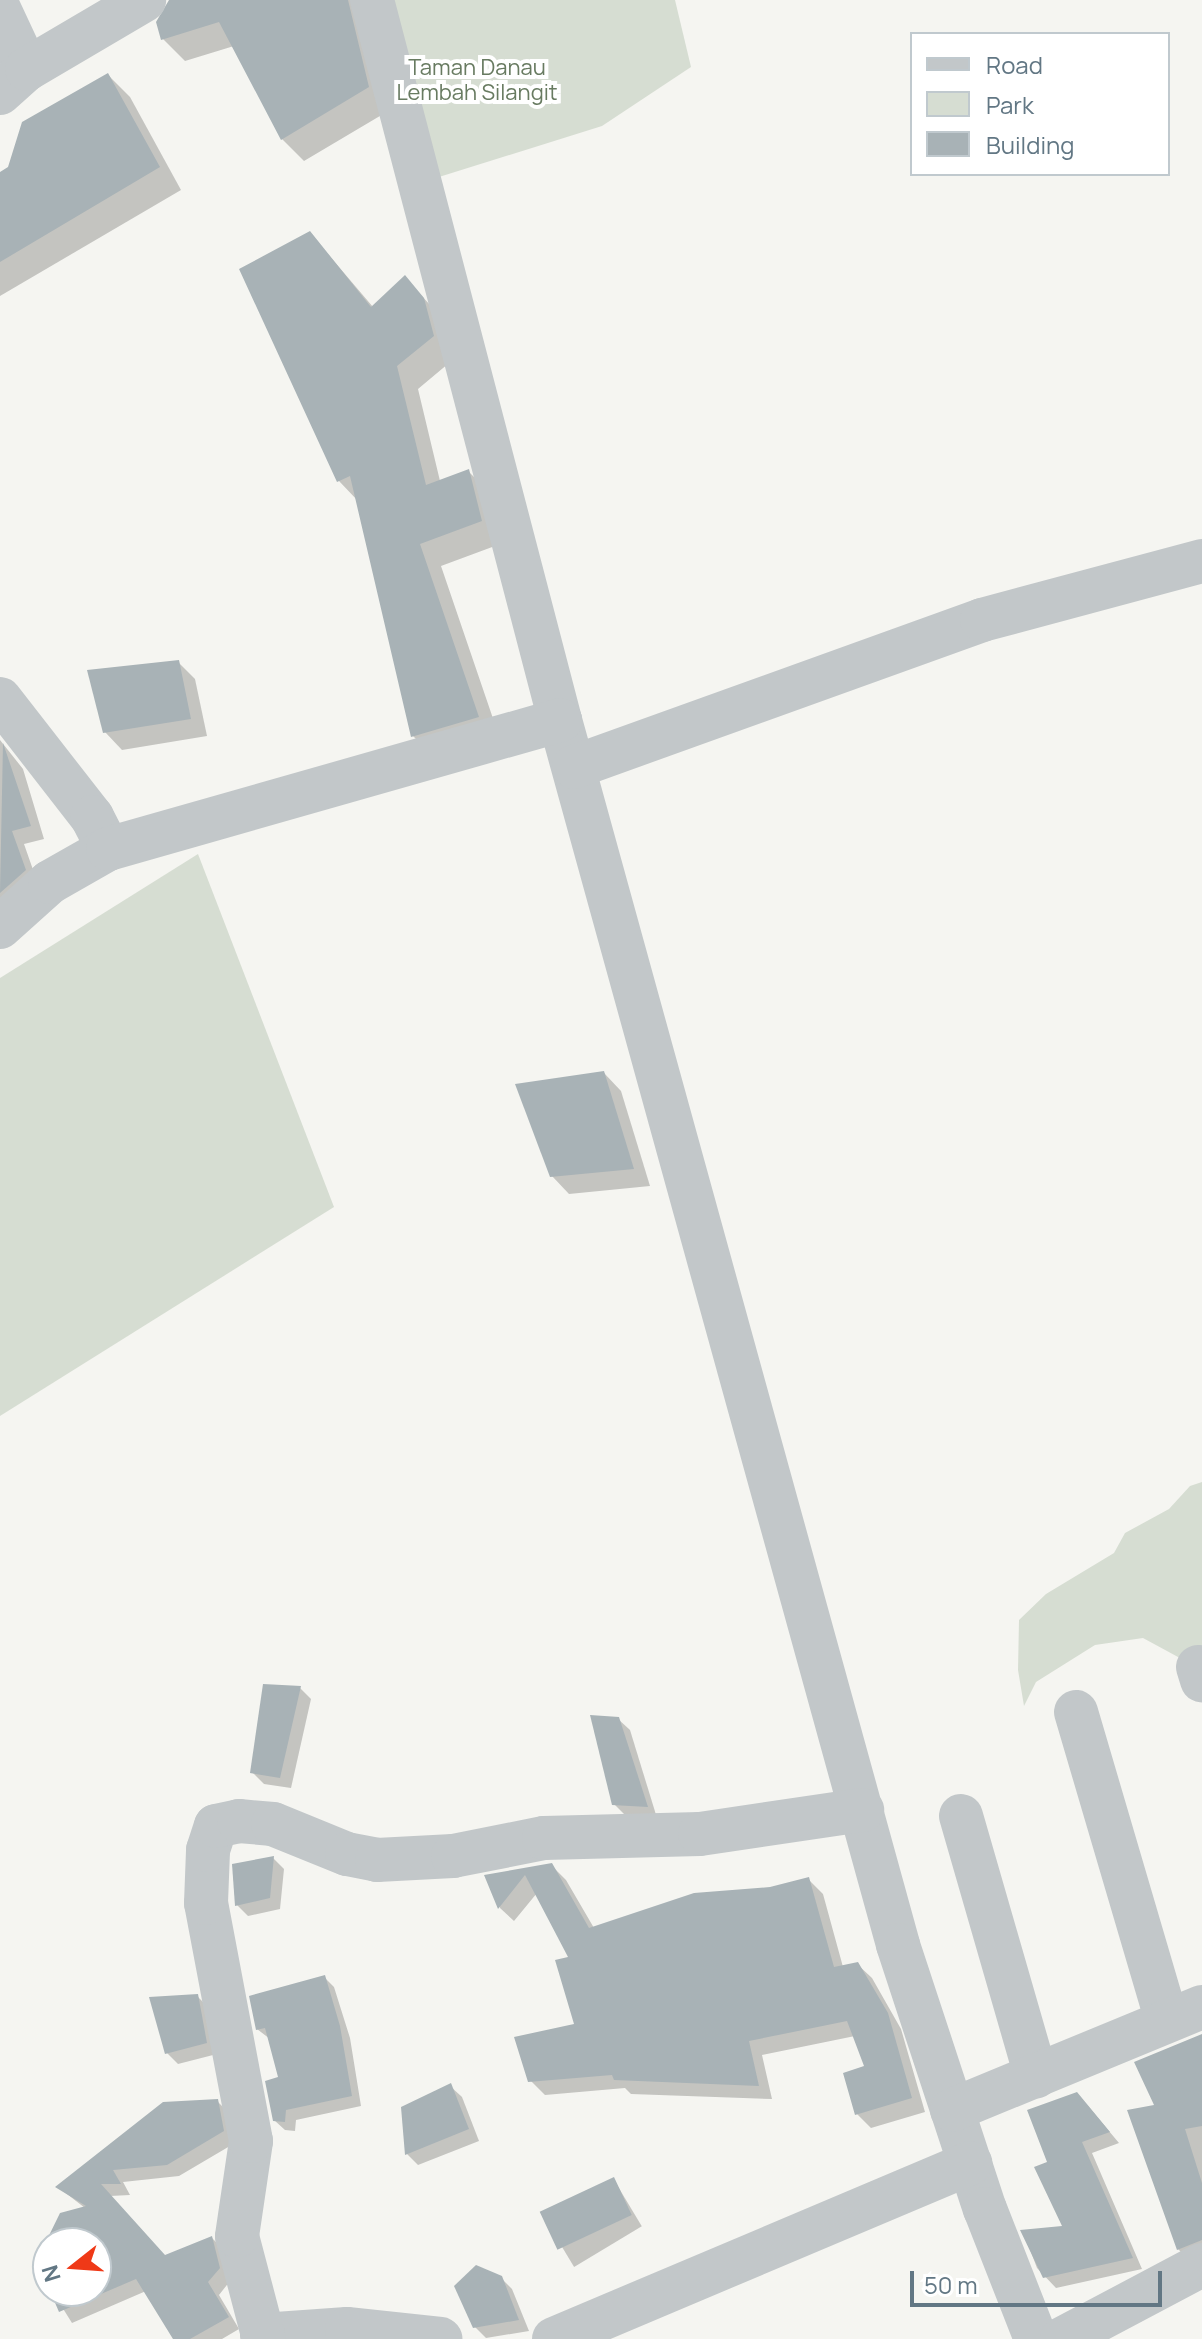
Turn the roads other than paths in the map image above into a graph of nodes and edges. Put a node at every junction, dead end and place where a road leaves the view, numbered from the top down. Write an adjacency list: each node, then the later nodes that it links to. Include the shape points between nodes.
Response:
1 (144, 0): 4 (street)
2 (372, 0): 7 (street)
3 (0, 11): 4 (street)
4 (14, 81)
5 (1202, 561): 8 (street, via 982,620)
6 (0, 699): 9 (street, via 92,817)
7 (560, 720): 8 (street); 9 (street, via 169,827)
8 (574, 767): 12 (street)
9 (108, 849): 10 (street, via 50,882)
10 (0, 927)
11 (1076, 1712): 14 (street)
12 (862, 1810): 16 (street, via 898,1945); 19 (street, via 700,1834 544,1838 453,1856 377,1860 347,1854 273,1824 239,1821 216,1826 208,1850 206,1903 251,2141 237,2236)
13 (961, 1816): 15 (street)
14 (1184, 2014): 15 (street)
15 (1036, 2076): 16 (street)
16 (952, 2110): 17 (street)
17 (970, 2163): 21 (street); 22 (street)
18 (1202, 2265): 23 (street)
19 (263, 2337): 20 (street, via 347,2329)
20 (440, 2339)
21 (554, 2339)
22 (1036, 2339)
23 (1062, 2339)

